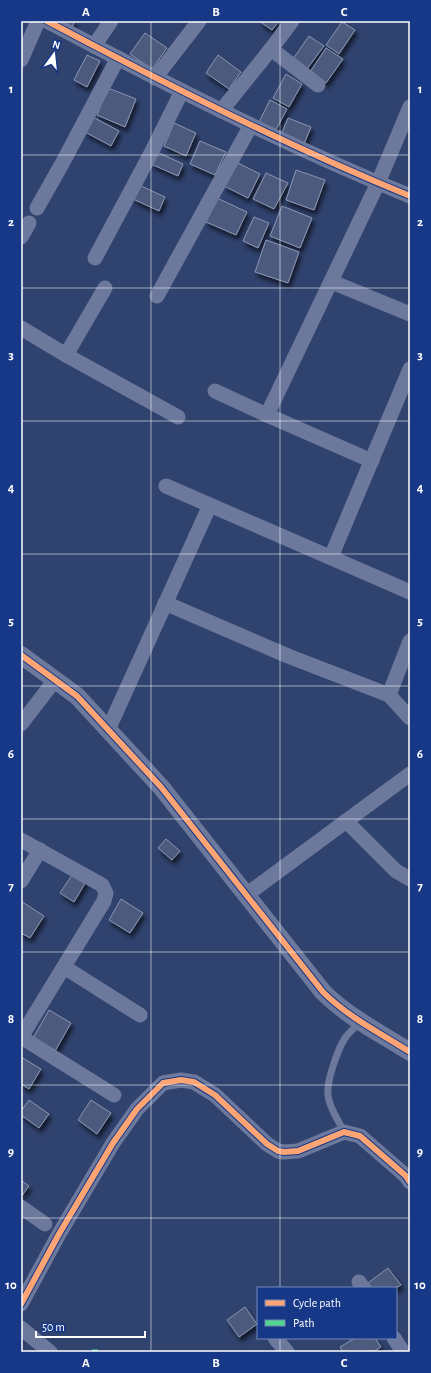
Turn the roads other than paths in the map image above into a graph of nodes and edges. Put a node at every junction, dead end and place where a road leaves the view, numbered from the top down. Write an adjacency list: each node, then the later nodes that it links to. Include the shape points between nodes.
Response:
1 (38, 21): 9 (street)
2 (47, 21): 6 (street)
3 (111, 21): 6 (street)
4 (199, 21): 10 (street)
5 (292, 21): 7 (street)
6 (94, 46): 8 (street)
7 (271, 49): 11 (street); 14 (street)
8 (118, 58): 10 (street); 18 (street)
9 (21, 60)
10 (155, 78): 12 (street)
11 (318, 85)
12 (182, 91): 14 (street); 21 (street)
13 (410, 107): 16 (street)
14 (221, 111): 15 (street)
15 (251, 125): 16 (street); 24 (street)
16 (378, 183): 17 (street); 22 (street)
17 (410, 196)
18 (37, 208)
19 (29, 223): 20 (street)
20 (21, 236)
21 (95, 258)
22 (332, 282): 25 (street); 30 (street)
23 (105, 288): 27 (street)
24 (157, 296)
25 (410, 314)
26 (21, 328): 27 (street)
27 (66, 355): 31 (street)
28 (410, 369): 32 (street)
29 (215, 391): 30 (street)
30 (268, 415): 32 (street)
31 (178, 417)
32 (372, 461): 35 (street)
33 (166, 486): 34 (street)
34 (210, 505): 35 (street); 37 (street)
35 (330, 557): 36 (street)
36 (410, 592)
37 (165, 603): 41 (street, via 288,656); 44 (street)
38 (410, 641): 41 (street)
39 (21, 655): 40 (street)
40 (55, 680): 43 (street); 44 (street, via 77,696)
41 (389, 695): 42 (street)
42 (410, 718)
43 (21, 724)
44 (108, 730): 51 (street, via 161,787)
45 (410, 774): 46 (street)
46 (346, 821): 49 (street, via 396,871); 51 (street)
47 (21, 840): 48 (street)
48 (40, 850): 50 (street); 52 (street, via 102,886 106,893 104,901)
49 (410, 879)
50 (21, 881)
51 (246, 895): 54 (street, via 323,992 337,1006)
52 (64, 967): 53 (street); 55 (street)
53 (140, 1015)
54 (360, 1022): 56 (street); 58 (lane, via 346,1038 337,1057 327,1095)
55 (21, 1037): 57 (street)
56 (410, 1052)
57 (114, 1095)
58 (344, 1132): 59 (street, via 360,1136); 62 (street, via 298,1151 278,1151 267,1144 215,1095 194,1082 181,1080 163,1083 137,1109 114,1143 59,1234)
59 (410, 1182)
60 (21, 1207): 61 (street)
61 (45, 1224)
62 (21, 1304)
63 (21, 1328): 66 (street)
64 (276, 1339): 67 (street)
65 (395, 1339): 68 (street)
66 (50, 1352)
67 (287, 1352)
68 (403, 1352)

